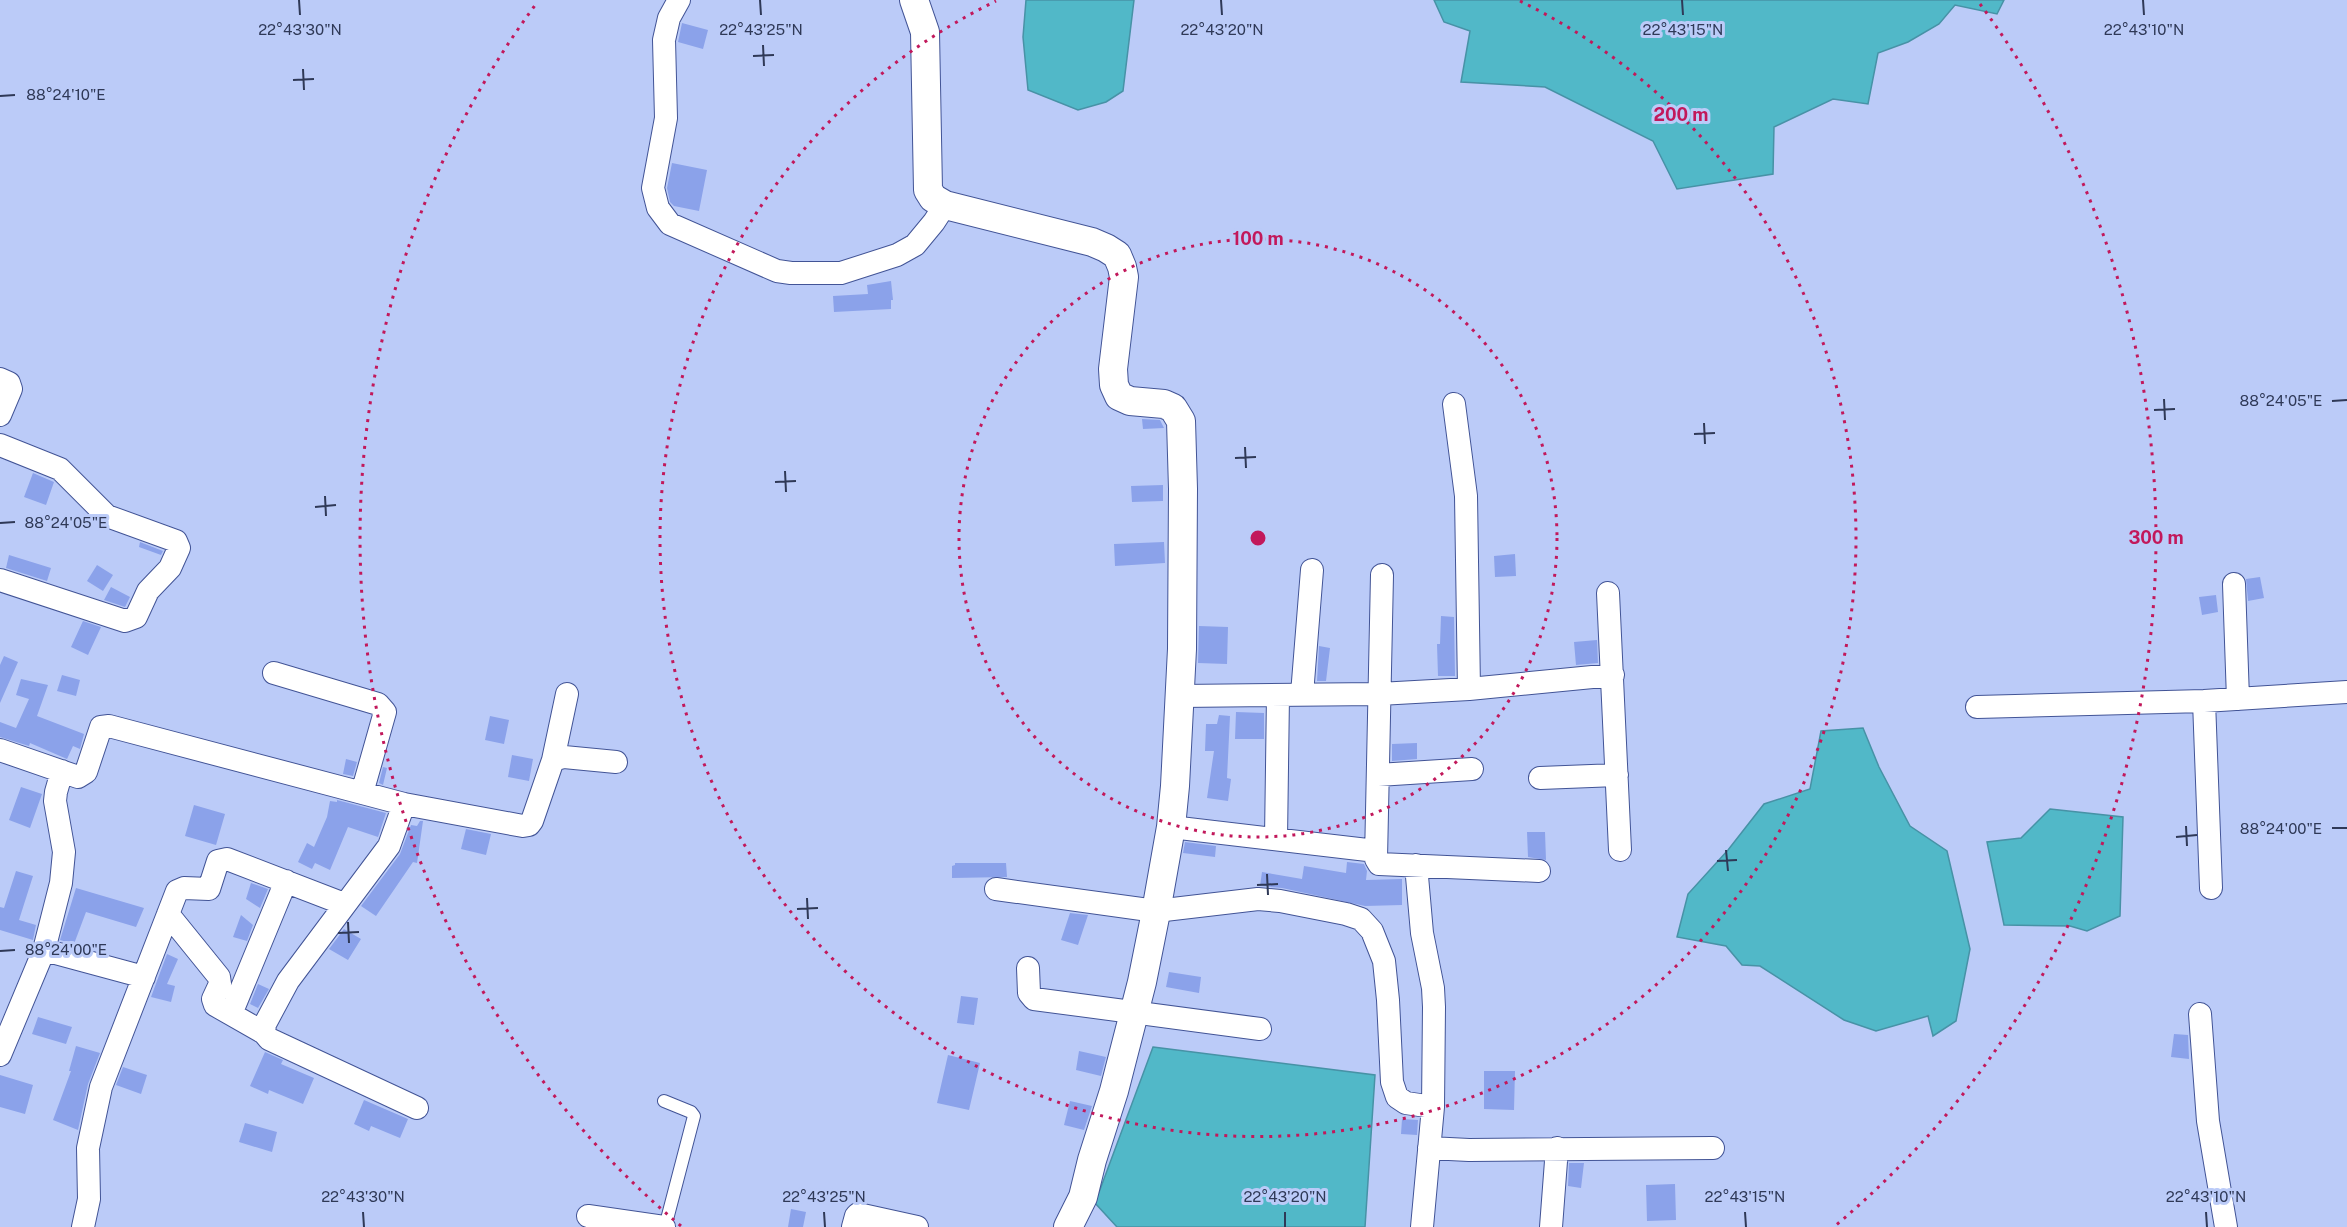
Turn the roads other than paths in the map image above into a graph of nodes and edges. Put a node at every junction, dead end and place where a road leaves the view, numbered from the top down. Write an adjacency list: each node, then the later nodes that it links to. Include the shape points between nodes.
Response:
1 (679, 0): 3 (street, via 669,18 664,40 666,118 653,188 658,208 670,224 777,271 841,273 906,251 925,234)
2 (914, 0): 3 (street, via 925,32 928,190)
3 (945, 205): 21 (street, via 1092,242 1117,255 1124,277 1114,385 1119,396 1130,401 1173,408 1180,422)
4 (0, 379): 6 (street, via 9,383 11,389)
5 (1454, 404): 15 (street, via 1466,496)
6 (0, 416)
7 (0, 445): 10 (street, via 55,466 107,516 176,541 179,548 170,568 148,591 131,621)
8 (1312, 570): 18 (street)
9 (1382, 575): 19 (street)
10 (0, 580)
11 (2234, 584): 22 (street)
12 (1608, 593): 14 (street)
13 (274, 673): 33 (street, via 383,707)
14 (1612, 675): 15 (street); 31 (street)
15 (1469, 689): 19 (street)
16 (2347, 692): 22 (street)
17 (567, 694): 26 (street)
18 (1302, 694): 19 (street); 20 (street)
19 (1379, 694): 30 (street)
20 (1278, 695): 21 (street); 36 (street)
21 (1180, 696): 35 (street)
22 (2238, 699): 23 (street)
23 (2204, 701): 24 (street); 42 (street)
24 (1977, 707)
25 (0, 750): 29 (street)
26 (553, 760): 27 (street, via 564,757); 34 (street, via 529,825)
27 (616, 762)
28 (1472, 769): 30 (street)
29 (62, 771): 33 (street, via 78,777 86,772 101,727 105,726); 47 (street, via 55,801 63,839 63,866)
30 (1378, 775): 38 (street)
31 (1617, 775): 32 (street); 37 (street)
32 (1540, 778)
33 (362, 793): 34 (street)
34 (404, 804): 44 (street, via 389,846)
35 (1171, 827): 36 (street); 45 (street)
36 (1276, 839): 38 (street)
37 (1620, 850)
38 (1376, 851): 39 (street, via 1379,864)
39 (1416, 865): 40 (street); 58 (street, via 1422,933 1433,988)
40 (1539, 871)
41 (286, 881): 44 (street); 46 (street, via 222,859 209,889 180,889); 50 (street)
42 (2211, 888)
43 (996, 890): 45 (street)
44 (344, 904): 55 (street, via 284,987)
45 (1156, 911): 51 (street); 58 (street, via 1258,899 1301,904 1361,919 1372,931 1384,961 1392,1082 1397,1097 1406,1103)
46 (168, 914): 49 (street); 50 (street, via 219,977 214,1002)
47 (44, 950): 49 (street); 53 (street)
48 (1028, 968): 51 (street, via 1029,993 1034,999)
49 (144, 977): 64 (street, via 101,1087 88,1148 89,1199)
50 (231, 1014): 55 (street)
51 (1134, 1014): 54 (street); 68 (street, via 1083,1197)
52 (2200, 1014): 71 (street, via 2209,1131)
53 (7, 1021): 56 (street)
54 (1260, 1029)
55 (264, 1033): 59 (street, via 269,1039)
56 (0, 1055)
57 (664, 1101): 65 (lane, via 694,1116)
58 (1433, 1107): 60 (street)
59 (417, 1108)
60 (1429, 1148): 62 (street); 69 (street)
61 (1713, 1148): 62 (street)
62 (1557, 1149): 70 (street)
63 (588, 1216): 65 (street)
64 (83, 1227)
65 (665, 1227)
66 (853, 1227): 67 (street, via 858,1214)
67 (917, 1227)
68 (1068, 1227)
69 (1422, 1227)
70 (1551, 1227)
71 (2226, 1227)

